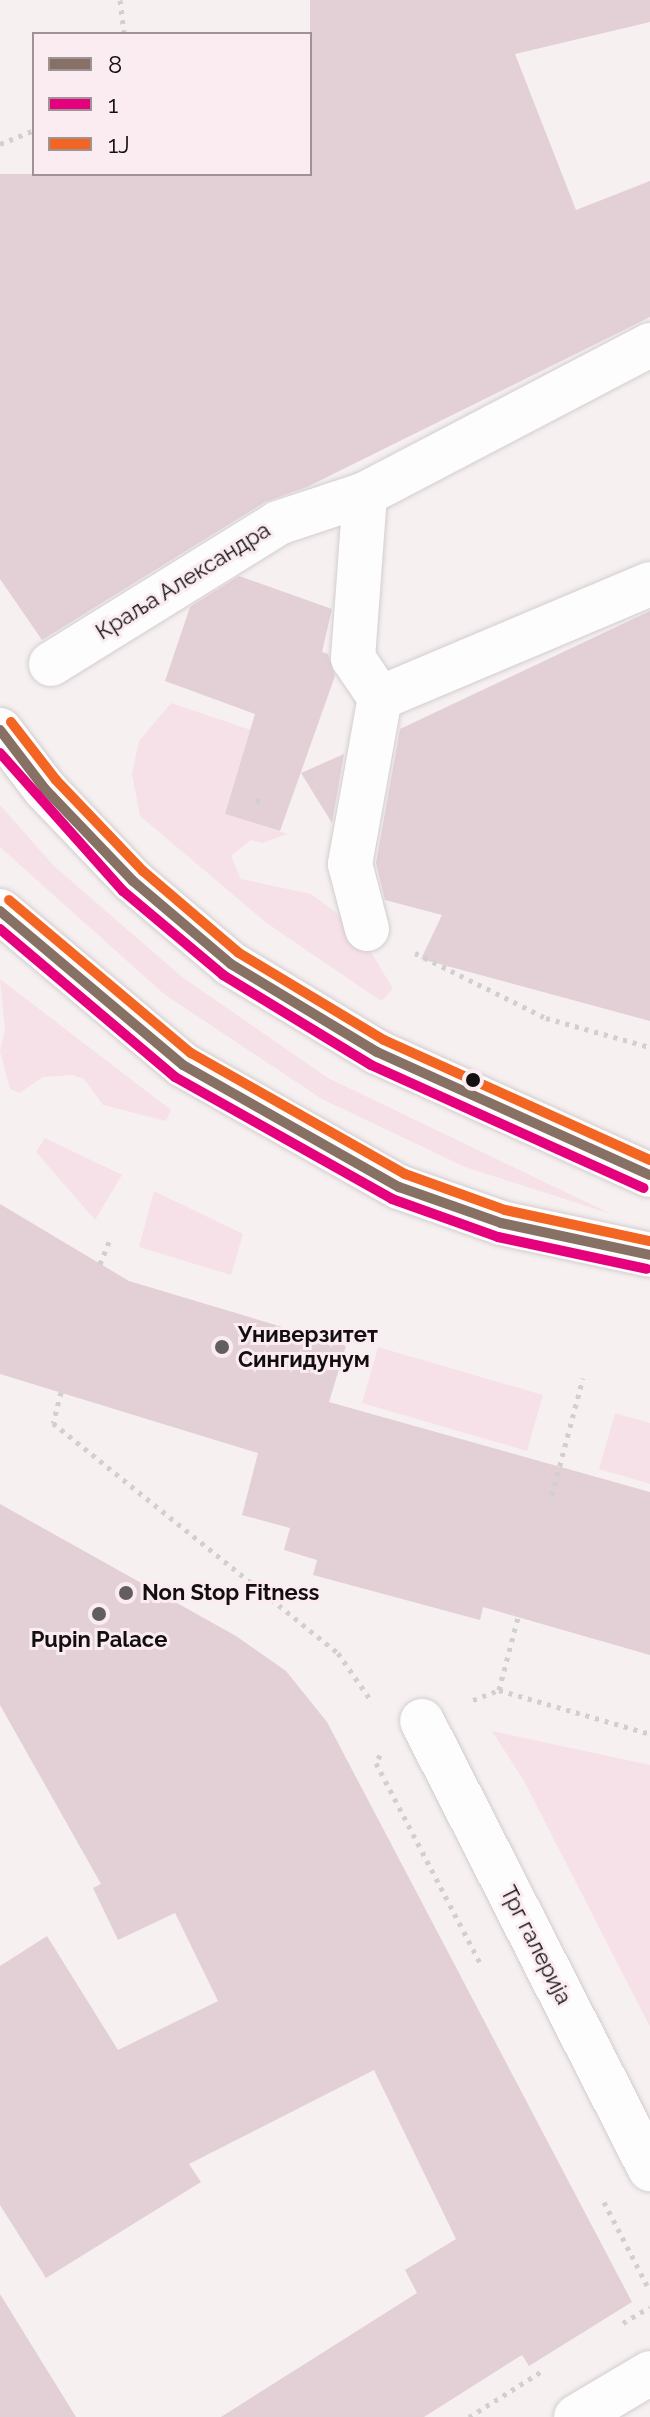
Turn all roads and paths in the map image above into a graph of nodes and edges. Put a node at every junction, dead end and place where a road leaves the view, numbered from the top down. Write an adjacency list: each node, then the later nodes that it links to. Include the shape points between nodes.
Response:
1 (120, 0): 2 (path)
2 (124, 32)
3 (32, 131): 4 (path)
4 (0, 144)
5 (650, 345): 6 (street, Краља Александра)
6 (365, 494): 8 (street, Краља Александра, via 278,523); 9 (street, via 353,658)
7 (650, 584): 9 (street)
8 (51, 664)
9 (380, 698): 12 (street, via 350,864)
10 (0, 730): 14 (street, via 45,789 133,881 231,964 377,1052)
11 (0, 911): 16 (street, via 183,1065 399,1187 501,1223)
12 (367, 929): 13 (path, via 546,1018)
13 (650, 1047)
14 (650, 1175)
15 (109, 1242): 17 (path)
16 (650, 1255)
17 (100, 1264)
18 (583, 1378): 20 (path)
19 (61, 1392): 22 (path, via 53,1423 338,1653)
20 (552, 1495)
21 (499, 1690): 24 (path)
22 (374, 1705)
23 (422, 1721): 25 (street, Трг галерија)
24 (650, 1734)
25 (650, 2169)
26 (650, 2373): 27 (street)
27 (576, 2417)

